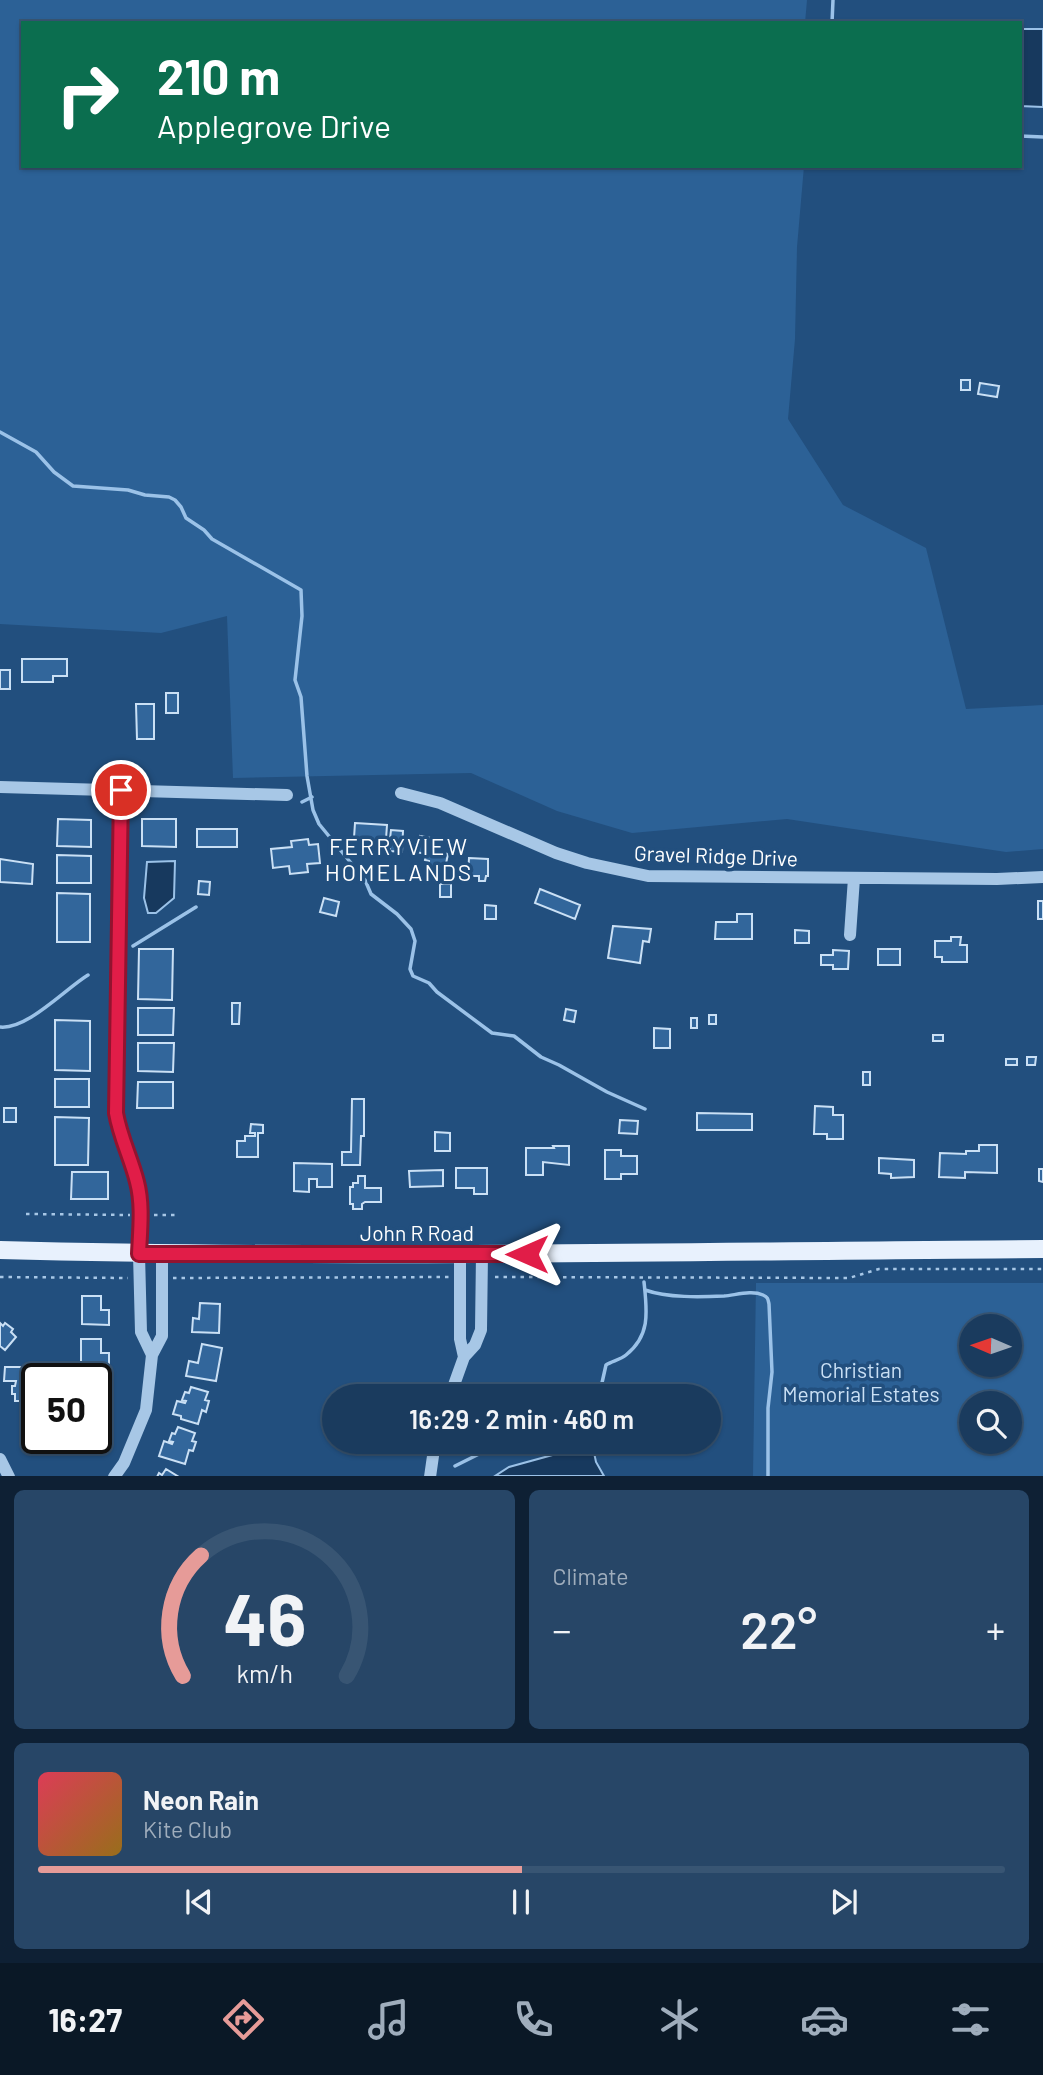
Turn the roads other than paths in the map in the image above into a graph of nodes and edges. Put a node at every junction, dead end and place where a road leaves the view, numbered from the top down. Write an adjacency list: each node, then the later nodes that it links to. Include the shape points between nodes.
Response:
1 (0, 787): 2 (street)
2 (121, 790): 4 (street); 10 (street, via 116,1113 138,1185)
3 (401, 793): 6 (street, Gravel Ridge Drive, via 440,803 556,853 628,873)
4 (288, 795)
5 (1043, 877): 6 (street, Gravel Ridge Drive)
6 (854, 878): 7 (street)
7 (850, 935)
8 (1043, 1249): 12 (main road, John R Road)
9 (0, 1250): 10 (main road, John R Road)
10 (139, 1254): 11 (main road, John R Road); 14 (street, via 141,1332)
11 (162, 1254): 13 (main road, John R Road); 14 (street, via 162,1336)
12 (482, 1254): 13 (main road, John R Road); 15 (street, via 481,1330)
13 (460, 1255): 15 (street)
14 (152, 1355): 20 (street, via 146,1410)
15 (464, 1357): 16 (street)
16 (454, 1384)
17 (433, 1454): 21 (street)
18 (0, 1459): 19 (street)
19 (9, 1476)
20 (114, 1476)
21 (430, 1476)

